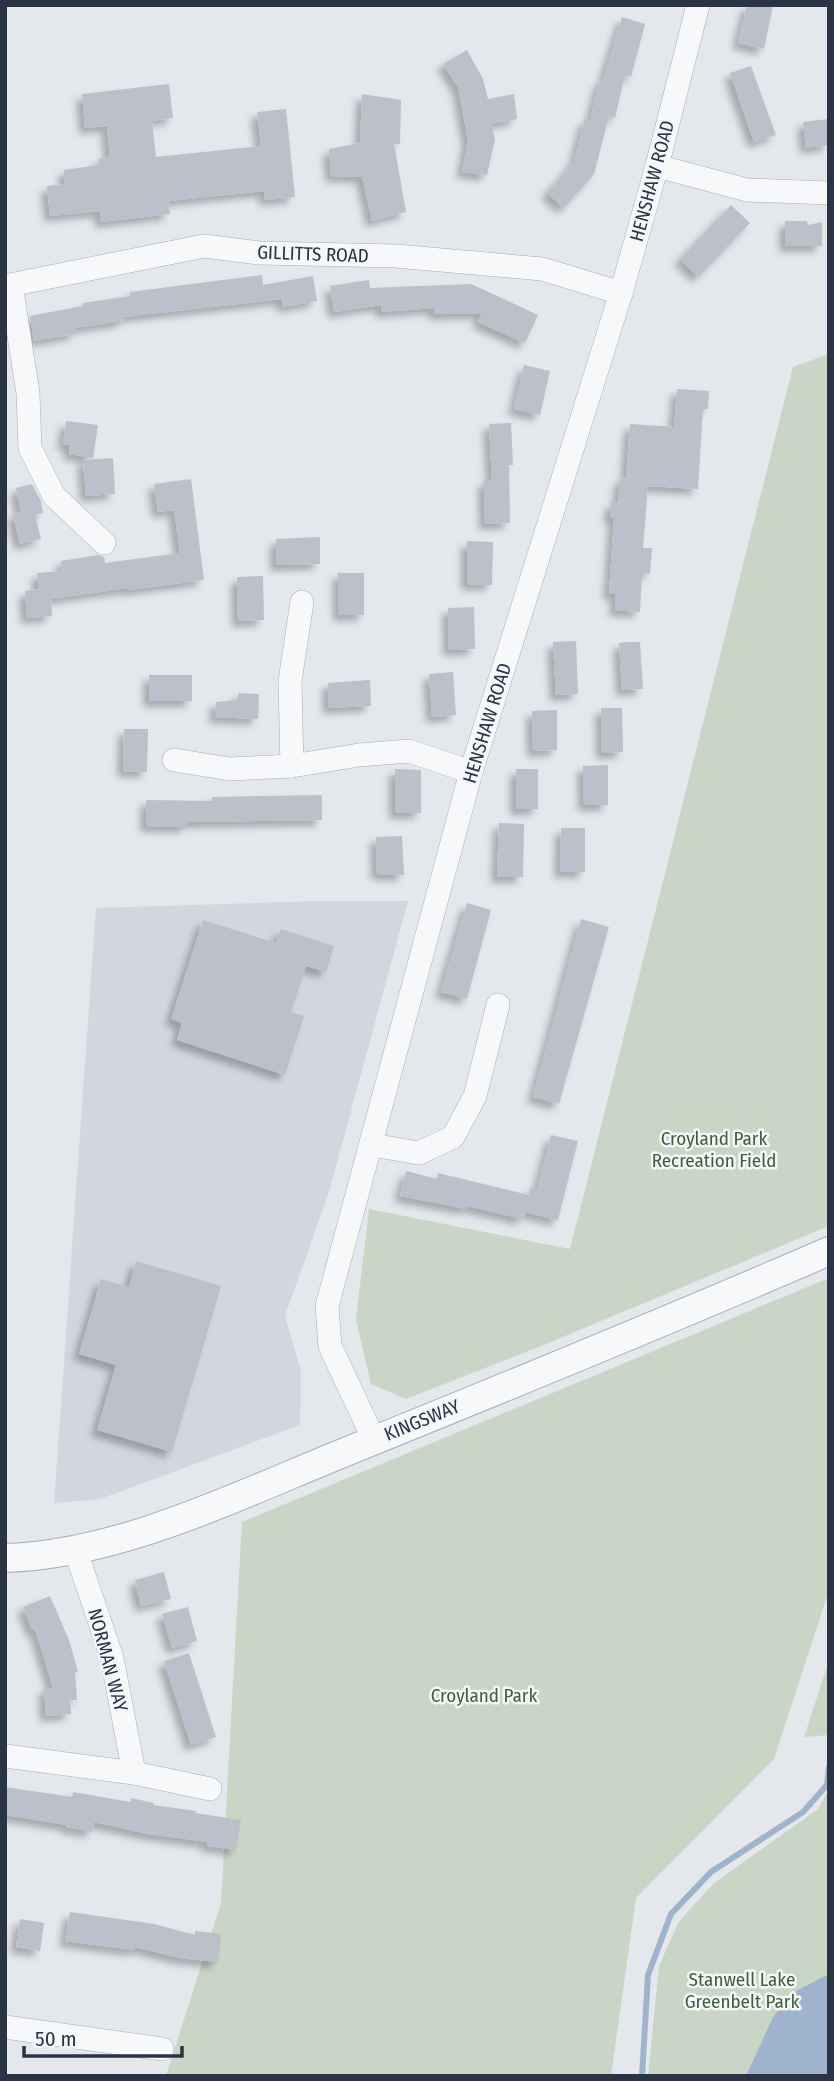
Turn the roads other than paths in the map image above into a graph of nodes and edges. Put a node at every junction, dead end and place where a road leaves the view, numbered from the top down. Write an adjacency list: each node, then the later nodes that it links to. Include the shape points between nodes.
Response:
1 (698, 5): 2 (street, HENSHAW ROAD)
2 (657, 166): 3 (street, via 747,190); 5 (street, HENSHAW ROAD)
3 (829, 193)
4 (8, 285): 5 (street, GILLITTS ROAD, via 204,246 542,269); 6 (street, via 28,393 30,448 54,496)
5 (621, 293): 10 (street, HENSHAW ROAD)
6 (104, 543)
7 (302, 602): 9 (street, via 290,681)
8 (174, 760): 9 (street, via 230,769)
9 (292, 766): 10 (street, via 409,751)
10 (471, 772): 12 (street, HENSHAW ROAD)
11 (498, 1005): 12 (street, via 475,1096 453,1137 419,1153)
12 (372, 1144): 14 (street, HENSHAW ROAD, via 327,1306 330,1346)
13 (829, 1251): 14 (street, KINGSWAY)
14 (374, 1440): 15 (street, KINGSWAY, via 149,1530)
15 (75, 1549): 16 (street, KINGSWAY); 18 (street, NORMAN WAY, via 111,1658)
16 (5, 1558)
17 (5, 1756): 18 (street)
18 (134, 1773): 19 (street)
19 (211, 1789)
20 (5, 2027): 21 (street)
21 (162, 2049)

